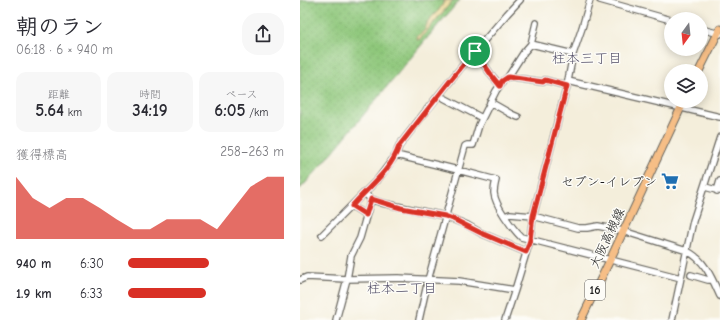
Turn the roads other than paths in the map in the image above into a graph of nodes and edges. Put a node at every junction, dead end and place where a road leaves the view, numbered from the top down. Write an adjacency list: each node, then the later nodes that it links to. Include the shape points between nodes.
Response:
1 (520, 0): 9 (street)
2 (590, 0): 10 (street)
3 (600, 0): 4 (street)
4 (664, 18)
5 (536, 24): 8 (street)
6 (708, 30): 7 (street)
7 (719, 32): 11 (main road)
8 (531, 44): 10 (street); 12 (street)
9 (475, 51): 14 (street); 24 (street, via 403,140)
10 (573, 54): 13 (street)
11 (703, 64)
12 (508, 77): 13 (street); 14 (street)
13 (567, 84): 16 (street); 35 (street)
14 (500, 86): 17 (street)
15 (444, 98): 22 (street)
16 (664, 101)
17 (490, 102): 20 (street); 22 (street)
18 (680, 108): 36 (main road, 大阪高槻線 / 16)
19 (694, 108): 21 (street)
20 (518, 117)
21 (720, 117)
22 (482, 118): 25 (street, via 473,146 465,146)
23 (720, 137): 27 (street)
24 (396, 155): 25 (street); 29 (street, via 378,180)
25 (458, 170): 33 (street); 34 (street, via 496,180 494,194)
26 (720, 181): 28 (street)
27 (704, 187): 28 (street); 39 (street)
28 (719, 191)
29 (364, 193): 30 (street); 31 (street)
30 (371, 199): 32 (street); 33 (street, via 401,208)
31 (352, 206): 32 (street); 37 (street)
32 (366, 215): 45 (street, via 360,238 351,256)
33 (445, 216): 40 (street); 46 (street)
34 (505, 216): 35 (street); 38 (street, via 514,231)
35 (533, 216): 36 (street, via 578,228 598,226); 38 (street)
36 (623, 231): 39 (street); 41 (main road, 大阪高槻線 / 16)
37 (322, 235)
38 (530, 240): 40 (street); 41 (street)
39 (687, 251): 43 (street); 47 (street, via 697,256)
40 (526, 252): 48 (street)
41 (610, 260): 43 (street); 53 (main road, 大阪高槻線 / 16)
42 (691, 276): 47 (street)
43 (681, 278): 54 (street)
44 (300, 280): 45 (street, via 307,277)
45 (347, 280): 46 (street); 50 (street)
46 (428, 280): 48 (street, via 459,281); 51 (street)
47 (712, 280): 49 (street)
48 (516, 290): 52 (street)
49 (720, 296)
50 (336, 320)
51 (420, 320)
52 (505, 320)
53 (581, 320)
54 (672, 320)

